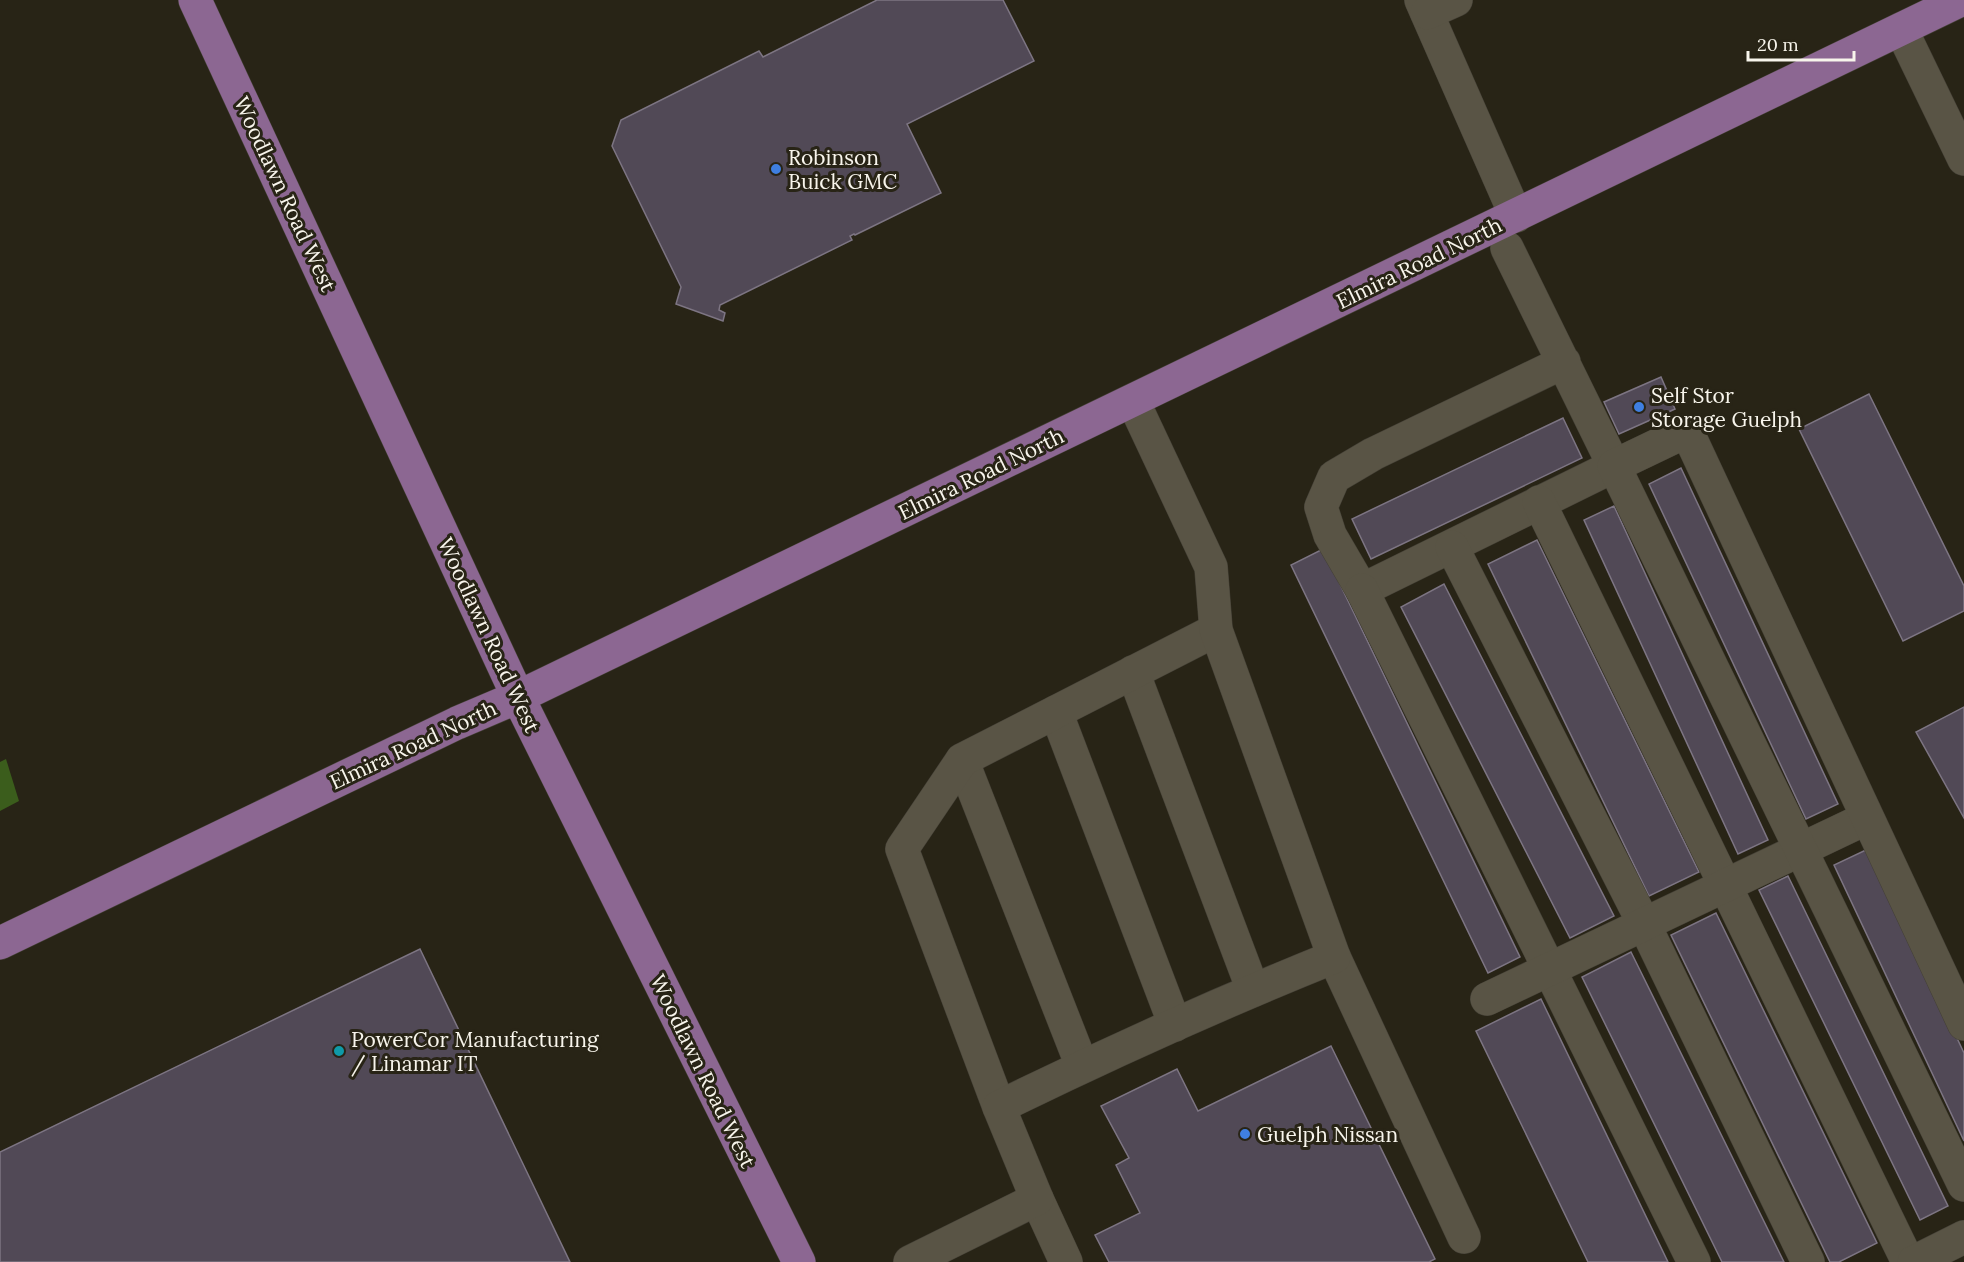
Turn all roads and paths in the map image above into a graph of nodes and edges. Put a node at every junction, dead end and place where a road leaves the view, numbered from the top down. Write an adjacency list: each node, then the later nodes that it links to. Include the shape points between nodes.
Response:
1 (195, 0): 17 (main road, Woodlawn Road West)
2 (1456, 0): 4 (lane)
3 (1960, 0): 5 (main road, Elmira Road North)
4 (1424, 7): 7 (lane)
5 (1901, 29): 6 (lane); 7 (main road, Elmira Road North)
6 (1964, 159)
7 (1516, 216): 10 (main road, Elmira Road North)
8 (1507, 248): 9 (lane)
9 (1564, 362): 11 (lane); 14 (lane, via 1373,454 1334,477 1322,507 1330,535)
10 (1133, 401): 15 (lane, via 1211,567); 17 (main road, Elmira Road North)
11 (1614, 466): 12 (lane); 20 (lane, via 1687,430); 21 (lane)
12 (1539, 502): 13 (lane); 22 (lane)
13 (1452, 547): 14 (lane); 23 (lane)
14 (1362, 590): 26 (lane)
15 (1216, 630): 16 (lane); 25 (lane)
16 (1133, 672): 18 (lane); 27 (lane)
17 (518, 697): 24 (main road, Elmira Road North); 37 (main road, Woodlawn Road West)
18 (1056, 712): 19 (lane); 30 (lane)
19 (962, 760): 31 (lane); 32 (lane, via 902,849)
20 (1867, 818): 21 (lane); 29 (lane)
21 (1800, 848): 22 (lane); 33 (lane)
22 (1726, 885): 23 (lane); 42 (lane)
23 (1644, 924): 26 (lane); 41 (lane)
24 (0, 944)
25 (1334, 957): 27 (lane); 35 (lane)
26 (1550, 968): 28 (lane); 40 (lane)
27 (1253, 990): 30 (lane)
28 (1487, 999)
29 (1964, 1024)
30 (1175, 1025): 31 (lane)
31 (1083, 1066): 32 (lane)
32 (999, 1107): 34 (lane)
33 (1964, 1185)
34 (1037, 1199): 38 (lane); 39 (lane)
35 (1464, 1237)
36 (1964, 1237): 43 (lane)
37 (799, 1262)
38 (910, 1262)
39 (1066, 1262)
40 (1694, 1262)
41 (1808, 1262)
42 (1908, 1262)
43 (1914, 1262)

